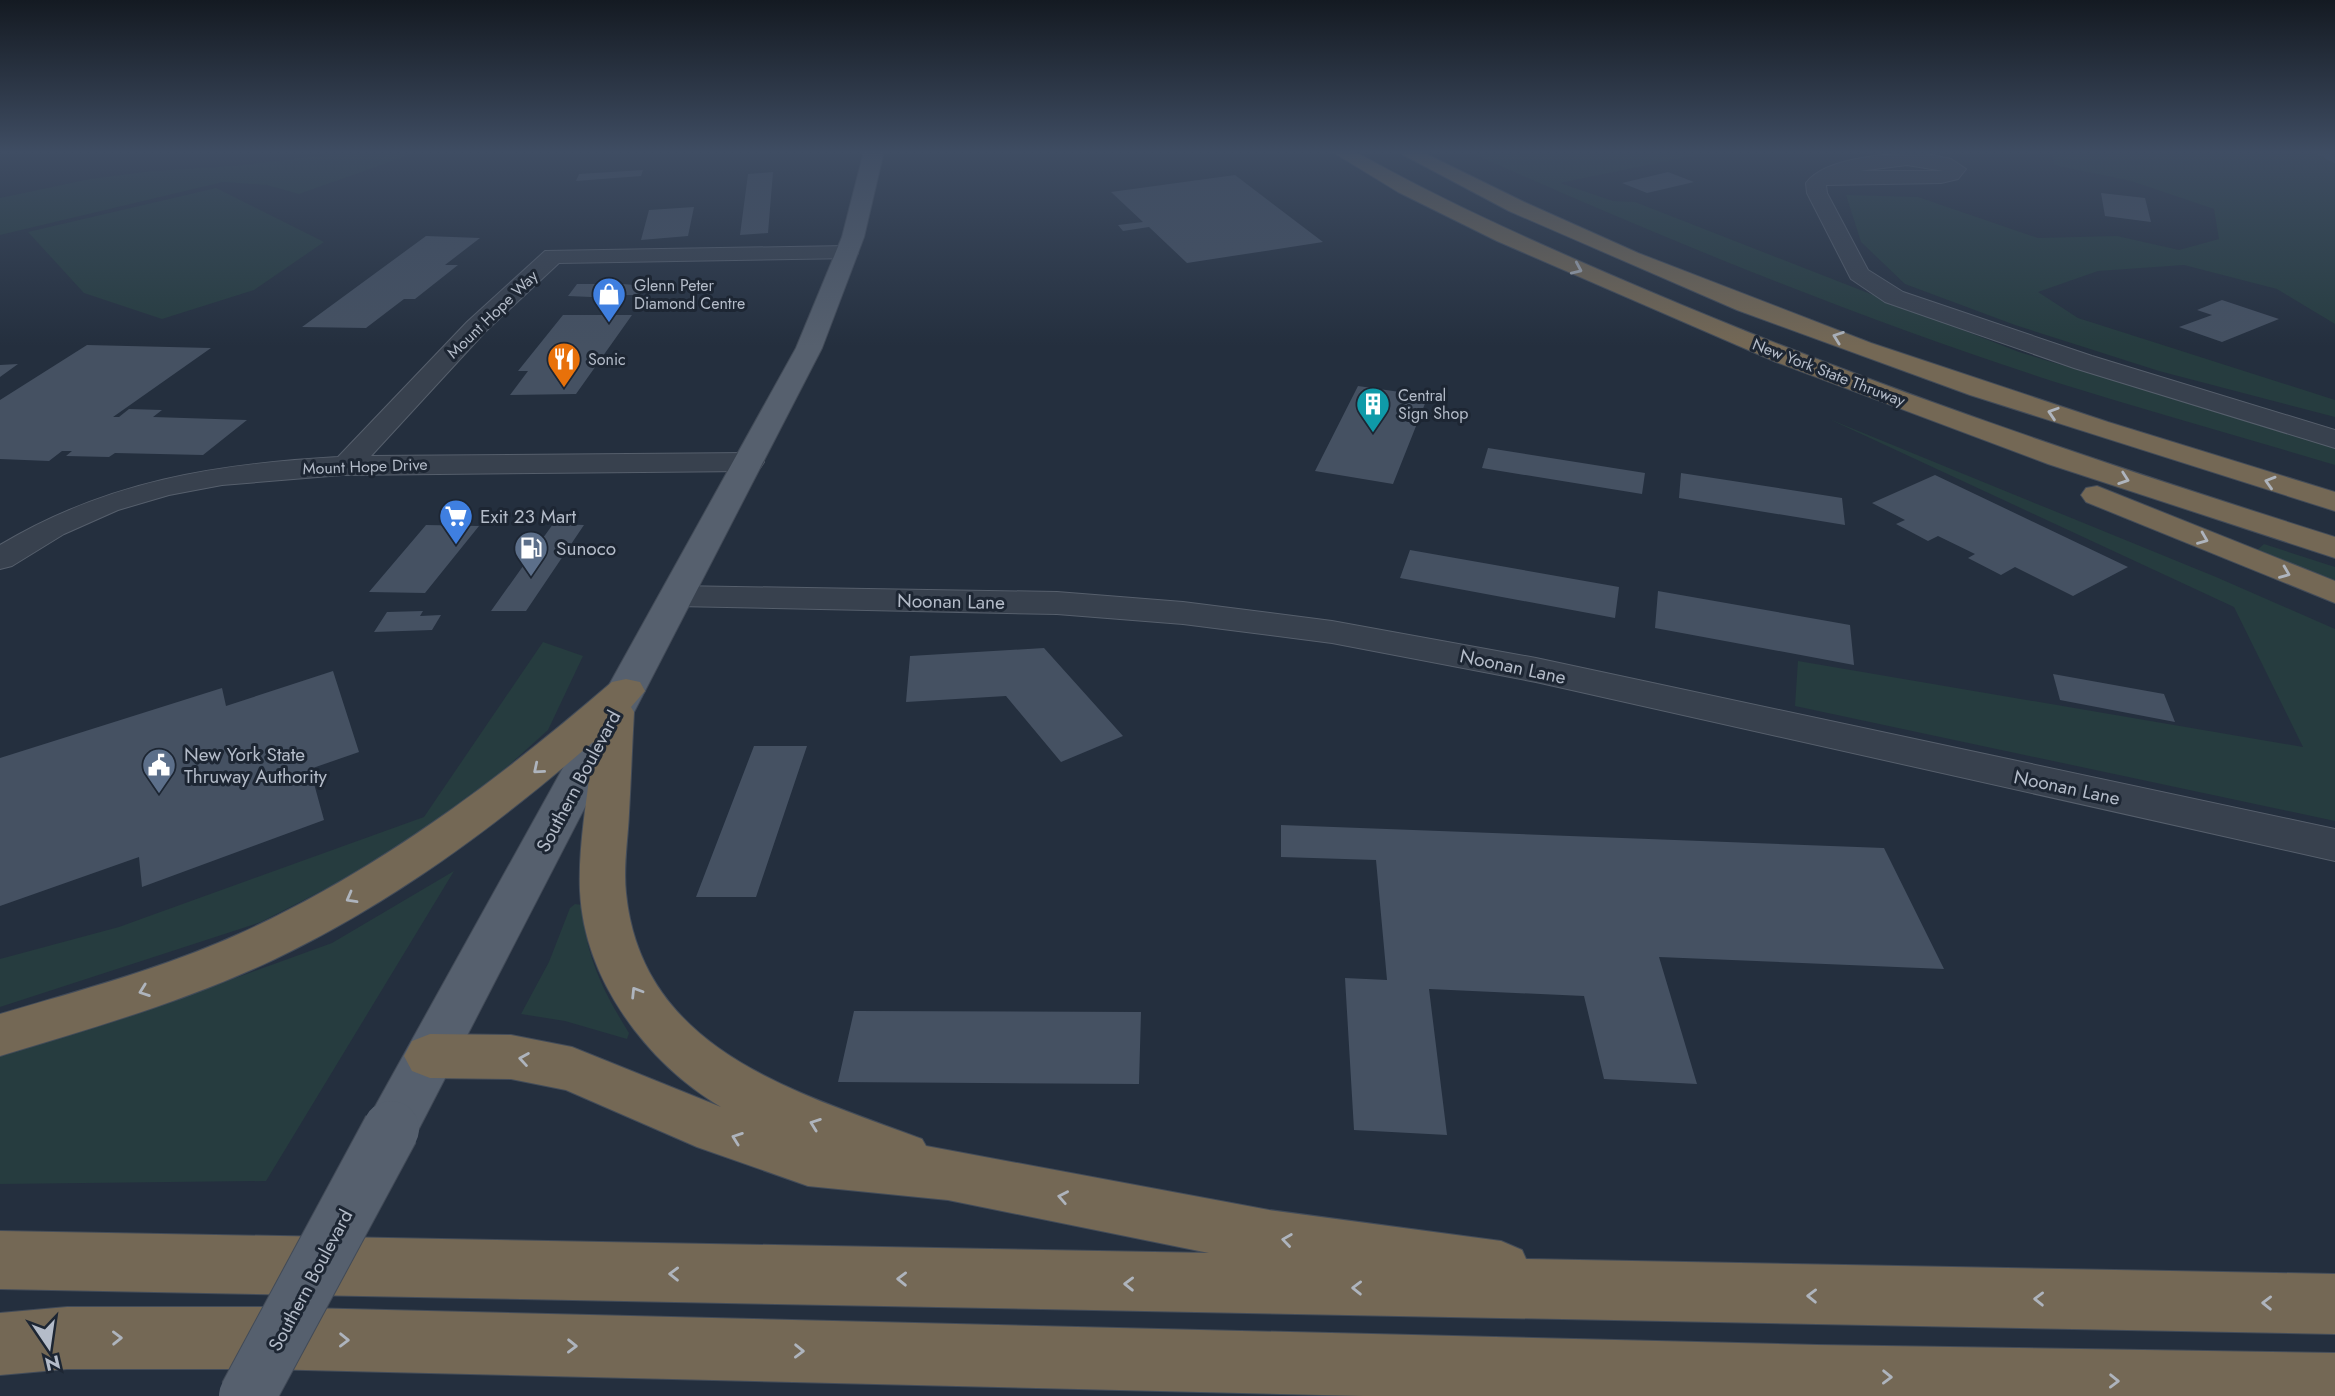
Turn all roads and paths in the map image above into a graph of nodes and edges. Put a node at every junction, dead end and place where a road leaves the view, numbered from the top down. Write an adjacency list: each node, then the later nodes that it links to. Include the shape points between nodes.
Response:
1 (859, 216): 5 (main road, Southern Boulevard)
2 (1465, 216): 6 (highway, New York State Thruway, one-way to 6)
3 (1540, 216): 10 (highway, New York State Thruway, one-way to 3, via 2042,409 1772,313)
4 (1829, 216): 7 (street, via 1854,266 1882,291 2020,341)
5 (847, 253): 8 (main road, Southern Boulevard, via 818,329); 9 (street, Mount Hope Way, via 553,256 476,327)
6 (1669, 310): 11 (highway, New York State Thruway, one-way to 11, via 1950,418); 13 (highway, one-way to 13, via 1679,322)
7 (2335, 439)
8 (749, 462): 9 (street, Mount Hope Drive); 14 (main road, Southern Boulevard)
9 (346, 466): 12 (street, Mount Hope Drive, via 218,476 134,493 58,522)
10 (2335, 502)
11 (2335, 548)
12 (0, 559)
13 (2335, 593)
14 (677, 596): 15 (main road, Southern Boulevard); 16 (street, Noonan Lane, via 1057,603 1281,625 1536,670)
15 (620, 702): 17 (highway, one-way to 17, via 433,849 347,901 201,970); 18 (main road, Southern Boulevard); 19 (highway, one-way to 15, via 742,1093 681,1047 655,1020 616,951 603,894)
16 (2335, 845)
17 (0, 1035)
18 (430, 1056): 19 (highway, one-way to 18, via 808,1161 716,1130 563,1067 511,1057); 26 (main road, Southern Boulevard, bridge)
19 (948, 1174): 21 (highway, one-way to 19, via 1269,1238)
20 (0, 1260): 21 (highway, one-way to 20)
21 (1670, 1294): 22 (highway, one-way to 21)
22 (2335, 1304)
23 (0, 1344): 24 (highway, one-way to 24, via 67,1338 264,1338)
24 (1818, 1376): 25 (highway, one-way to 25); 27 (highway)
25 (2335, 1384)
26 (247, 1396)
27 (1625, 1396)

